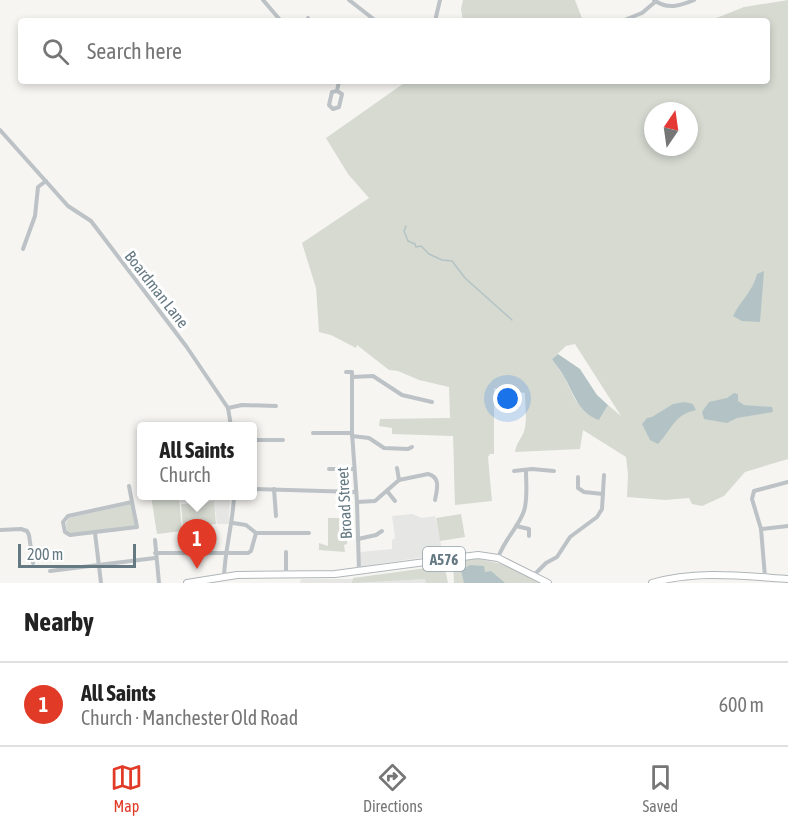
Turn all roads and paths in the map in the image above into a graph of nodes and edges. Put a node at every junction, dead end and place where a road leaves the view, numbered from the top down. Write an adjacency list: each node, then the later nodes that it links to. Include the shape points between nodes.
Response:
1 (263, 0): 6 (street)
2 (349, 0): 7 (street)
3 (440, 0): 8 (street)
4 (694, 0): 5 (street, via 671,7)
5 (655, 1): 9 (street)
6 (278, 18)
7 (372, 18)
8 (436, 18)
9 (630, 18)
10 (338, 84): 11 (street)
11 (337, 91): 11 (street, via 342,94 335,109 329,105 333,91)
12 (0, 130): 13 (street, Boardman Lane)
13 (46, 181): 14 (street, via 38,188 35,216); 19 (street, Boardman Lane, via 71,209 91,221 186,345)
14 (23, 249)
15 (346, 372): 16 (street)
16 (352, 375): 17 (street, via 374,376 402,395 431,402); 22 (street, Broad Street)
17 (430, 396)
18 (276, 406): 19 (street)
19 (228, 408): 20 (street, Boardman Lane)
20 (230, 422)
21 (313, 434): 22 (street)
22 (352, 434): 25 (street, via 369,438 384,448); 28 (street, Broad Street)
23 (257, 440): 24 (street)
24 (283, 440)
25 (412, 447)
26 (397, 468): 36 (street)
27 (329, 469): 28 (street)
28 (354, 469): 42 (street, Broad Street)
29 (439, 471): 34 (street)
30 (514, 471): 31 (street)
31 (526, 471): 32 (street); 51 (street, via 526,503)
32 (554, 471)
33 (604, 475): 43 (street)
34 (434, 477): 36 (street, via 428,474); 45 (street, via 438,487)
35 (578, 477): 43 (street, via 578,488)
36 (399, 480): 41 (street)
37 (788, 482): 53 (street, via 754,491 752,499)
38 (129, 486): 47 (street)
39 (257, 489): 40 (street)
40 (274, 489): 42 (street); 49 (street)
41 (387, 490): 46 (street); 48 (street, via 375,501)
42 (356, 492): 48 (street, Broad Street)
43 (603, 494): 72 (street, via 597,517 570,537 557,557)
44 (234, 500): 50 (street)
45 (435, 500)
46 (395, 501)
47 (132, 502): 56 (street, via 137,527); 56 (street, via 68,516 63,522 70,535)
48 (357, 502): 60 (street, Broad Street)
49 (276, 516)
50 (232, 523): 57 (street, via 246,525); 63 (street)
51 (516, 526): 59 (street, via 529,529); 65 (street)
52 (788, 526): 53 (street)
53 (761, 529): 73 (street)
54 (0, 530): 66 (street, via 27,531)
55 (382, 531): 60 (street)
56 (95, 533): 67 (street)
57 (255, 533): 58 (street); 63 (street, via 251,551)
58 (309, 533)
59 (529, 536)
60 (358, 539): 69 (street, Broad Street)
61 (155, 540): 64 (street)
62 (286, 552): 70 (street)
63 (225, 553): 64 (street); 71 (street)
64 (155, 556): 67 (street); 77 (street)
65 (498, 558): 69 (main road, A576, via 472,555); 72 (main road, A576)
66 (32, 563)
67 (99, 565): 68 (street); 76 (street)
68 (50, 571)
69 (359, 572): 70 (main road, A576)
70 (286, 575): 71 (main road, A576)
71 (224, 576): 75 (main road, A576)
72 (533, 576): 79 (main road, A576)
73 (765, 578): 74 (main road); 80 (main road, via 695,575)
74 (788, 579)
75 (203, 582): 78 (main road, A576)
76 (101, 583)
77 (159, 583)
78 (187, 583)
79 (548, 583)
80 (652, 583)

